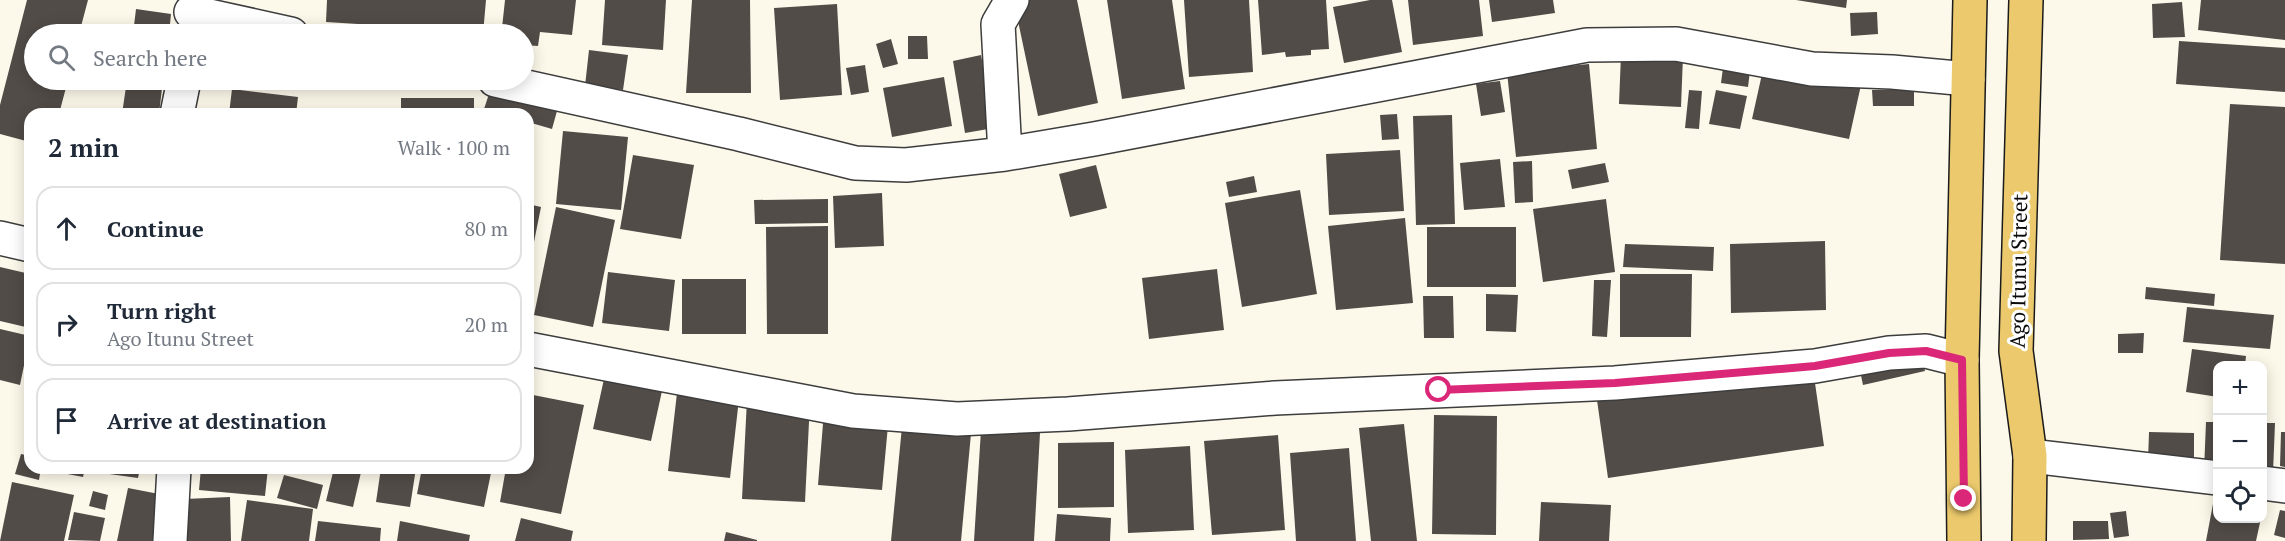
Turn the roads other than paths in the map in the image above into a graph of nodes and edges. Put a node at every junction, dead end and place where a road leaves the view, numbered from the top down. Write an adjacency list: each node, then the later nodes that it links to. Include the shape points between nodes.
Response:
1 (1012, 0): 10 (street, via 998,24)
2 (1970, 0): 6 (main road)
3 (2026, 0): 15 (main road, Ago Itunu Street, via 2016,351)
4 (190, 16): 5 (street)
5 (235, 24)
6 (1968, 80): 10 (street, via 1812,69 1676,44 1587,45); 14 (main road)
7 (534, 89): 10 (street, via 855,163 906,165)
8 (182, 90): 9 (street)
9 (178, 108)
10 (1005, 154)
11 (0, 238): 12 (street)
12 (24, 244)
13 (534, 350): 14 (street, via 853,411 957,419 1275,398 1615,383 1815,366 1899,352 1926,351)
14 (1962, 360): 21 (main road)
15 (2030, 456): 17 (street); 22 (main road, Ago Itunu Street)
16 (174, 474): 20 (street)
17 (2213, 478)
18 (2267, 484): 19 (street)
19 (2285, 486)
20 (170, 541)
21 (1964, 541)
22 (2029, 541)

